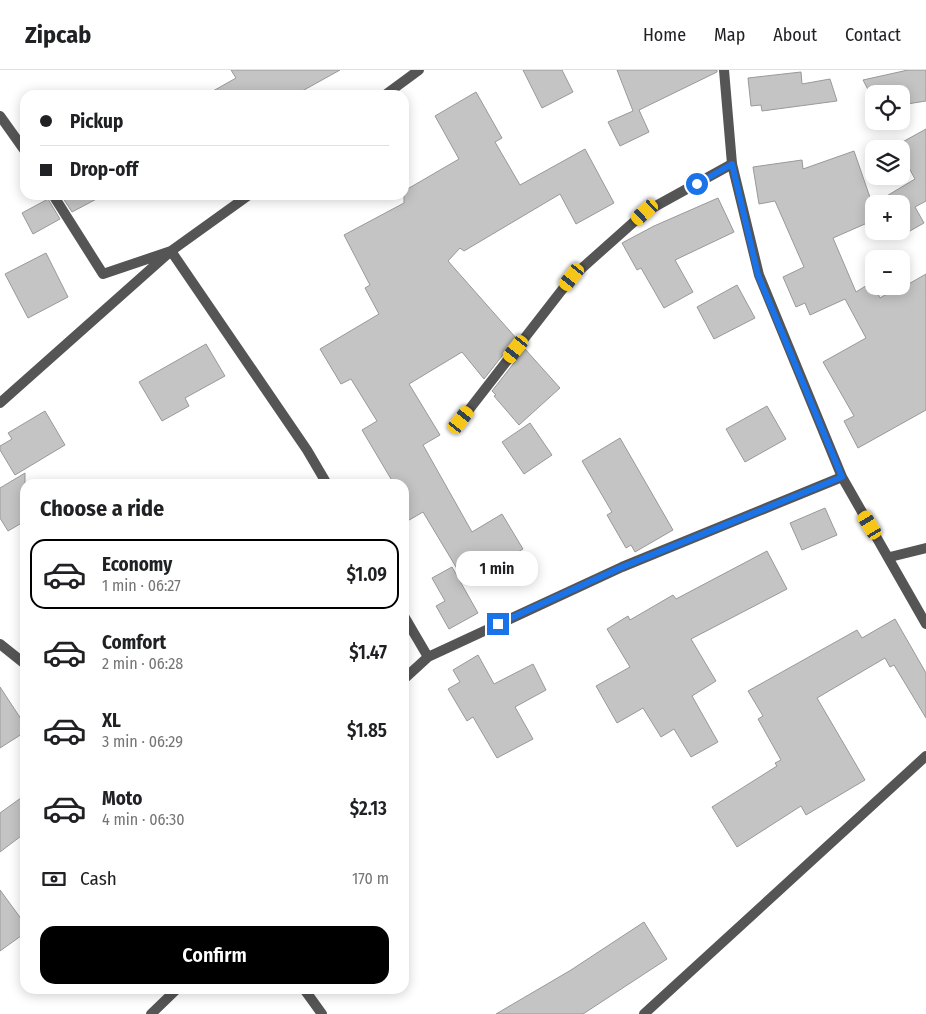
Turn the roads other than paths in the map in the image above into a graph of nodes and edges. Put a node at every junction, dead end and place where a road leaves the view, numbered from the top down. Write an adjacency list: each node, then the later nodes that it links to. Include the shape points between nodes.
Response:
1 (419, 70): 3 (street)
2 (724, 70): 6 (street)
3 (392, 90)
4 (0, 116): 5 (street)
5 (20, 144)
6 (732, 164): 11 (street, via 645,212 572,277); 12 (street, via 758,275)
7 (56, 200): 9 (street, via 103,274)
8 (242, 200): 9 (street)
9 (171, 251): 10 (street); 13 (street)
10 (0, 403)
11 (461, 420)
12 (842, 477): 15 (street); 19 (street, via 622,567)
13 (324, 479)
14 (926, 548): 15 (street)
15 (890, 558): 16 (street)
16 (926, 624)
17 (409, 625): 19 (street)
18 (0, 644): 20 (street)
19 (428, 657): 21 (street)
20 (20, 660)
21 (409, 674)
22 (926, 756): 27 (street)
23 (173, 994): 25 (street)
24 (308, 994): 26 (street)
25 (152, 1014)
26 (322, 1014)
27 (644, 1014)

